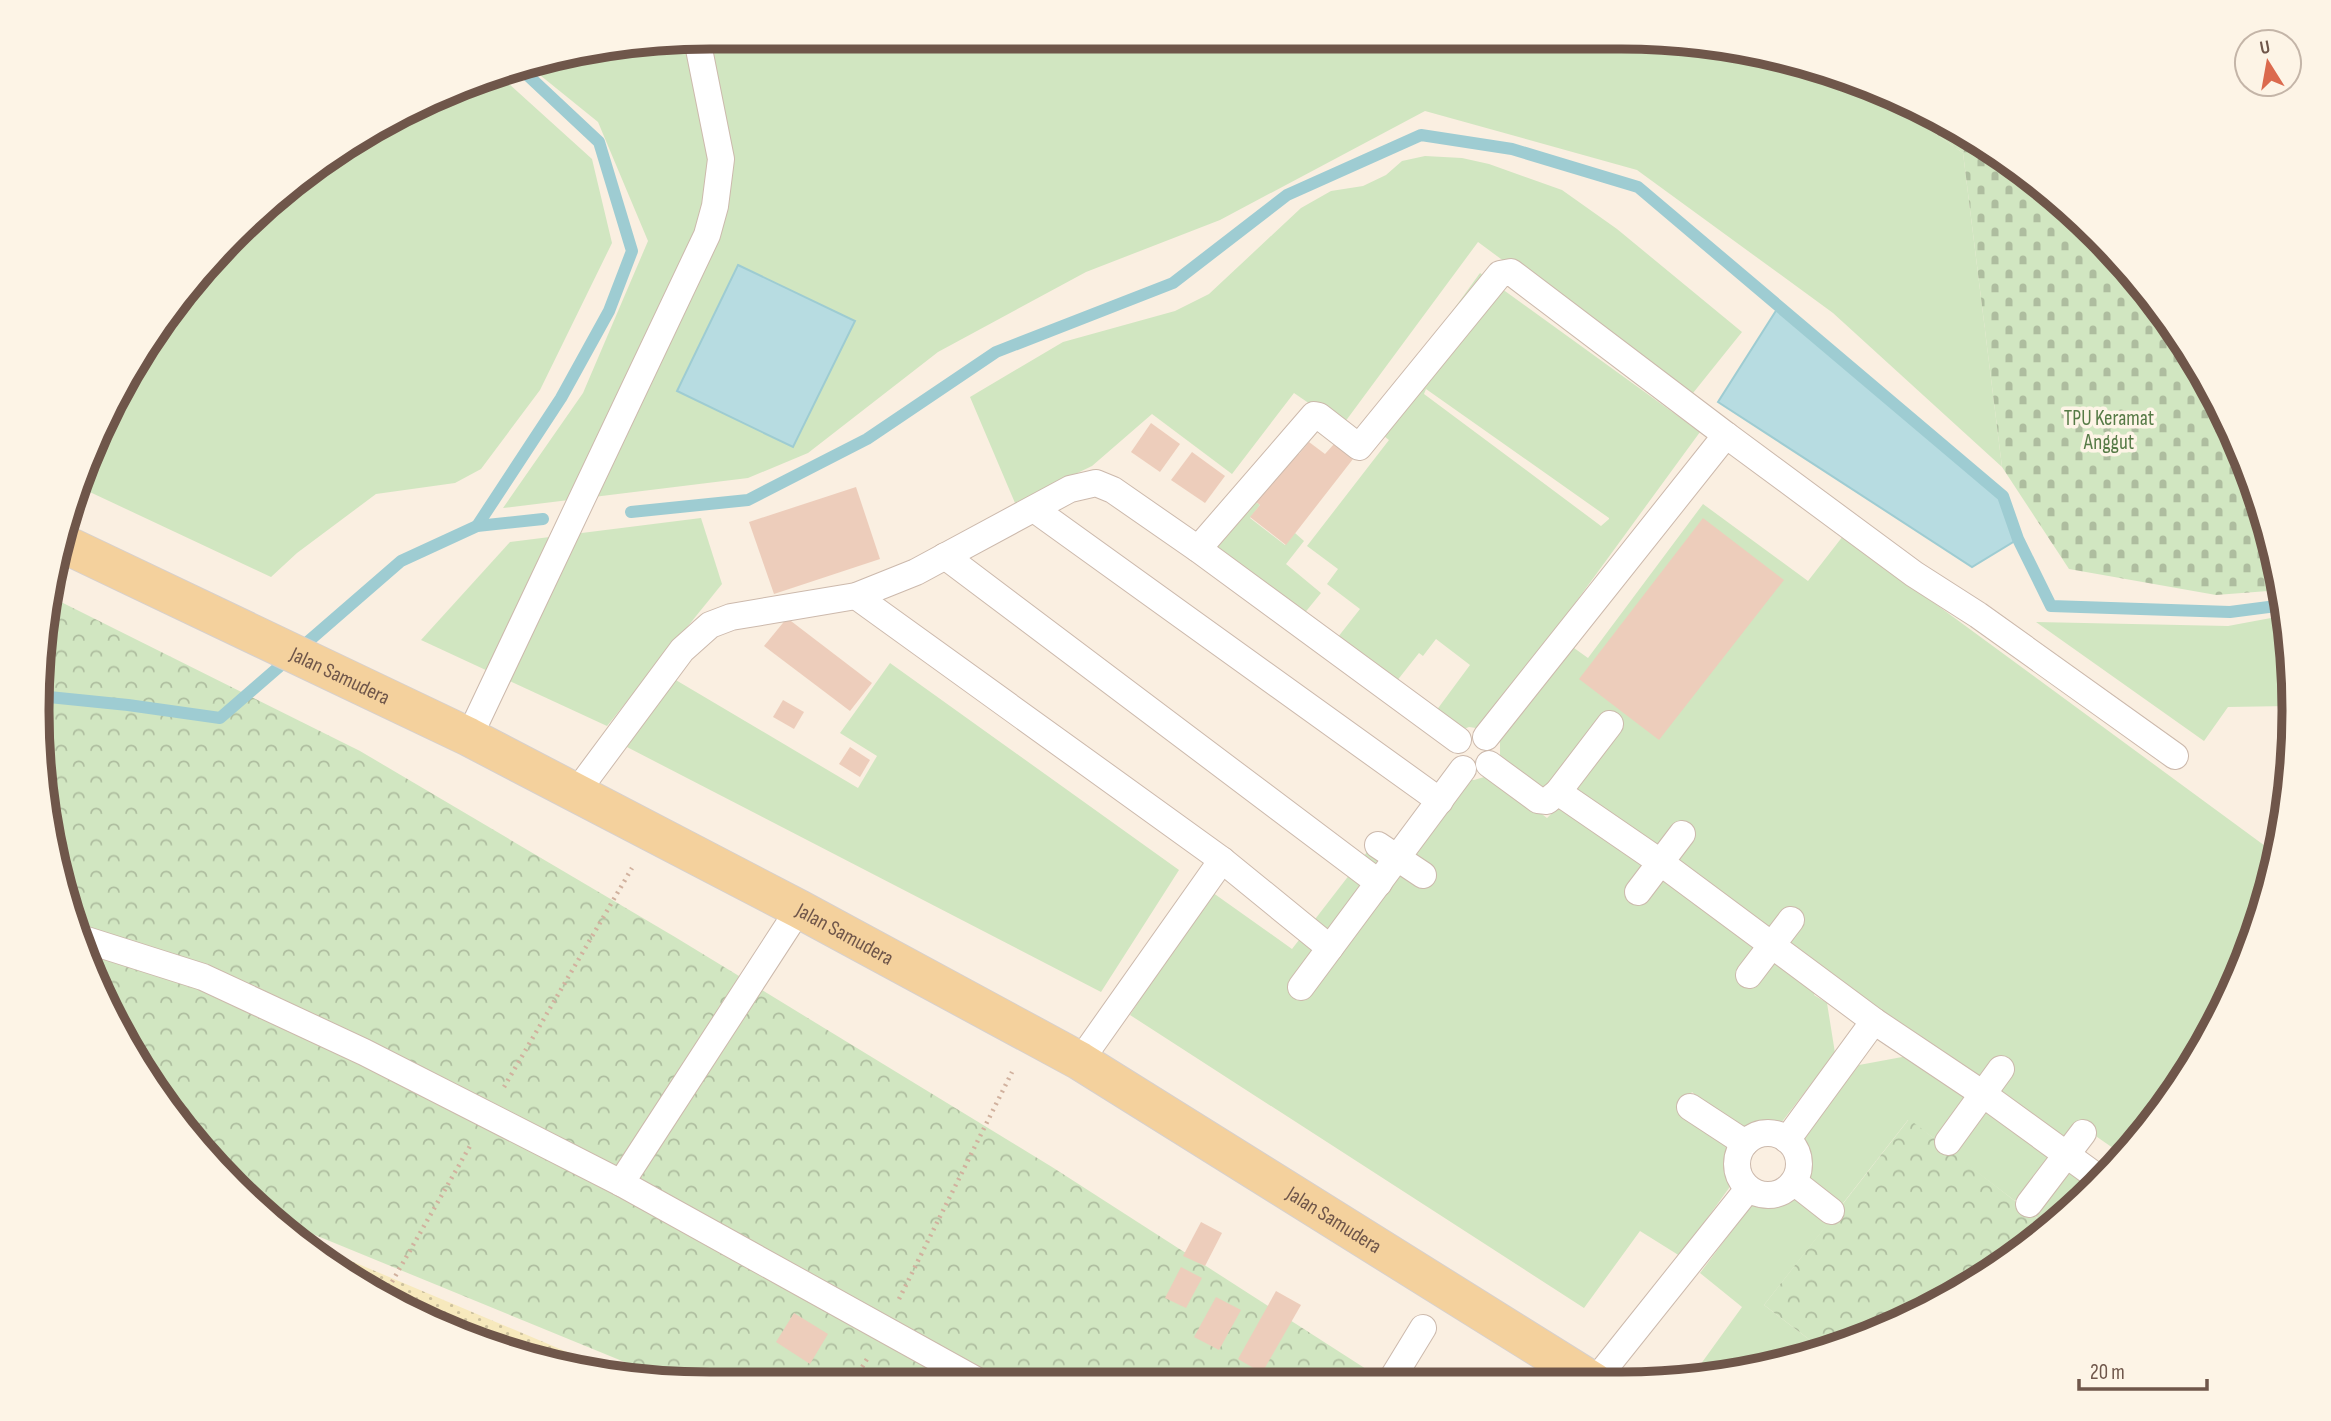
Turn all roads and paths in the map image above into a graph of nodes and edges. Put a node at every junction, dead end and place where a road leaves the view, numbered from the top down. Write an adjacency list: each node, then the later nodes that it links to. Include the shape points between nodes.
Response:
1 (698, 49): 9 (lane, via 721,159 707,235)
2 (1726, 435): 5 (lane, via 1511,272 1505,273 1360,447 1314,415); 10 (lane); 12 (lane, via 1913,574)
3 (1034, 509): 5 (lane, via 1070,489 1096,484 1113,490); 6 (lane); 16 (lane)
4 (70, 547): 9 (main road, Jalan Samudera)
5 (1198, 549): 11 (lane)
6 (945, 556): 7 (lane); 23 (lane)
7 (856, 596): 15 (lane, via 731,617 710,625 682,650); 20 (lane)
8 (1610, 724): 14 (lane)
9 (469, 737): 15 (main road, Jalan Samudera)
10 (1486, 737): 11 (lane, via 1466,734); 13 (lane, via 1493,756)
11 (1458, 740): 13 (lane, via 1456,761)
12 (2175, 756)
13 (1476, 766): 14 (lane, via 1538,800 1547,801); 16 (lane)
14 (1558, 792): 21 (lane)
15 (575, 794): 17 (main road, Jalan Samudera)
16 (1440, 801): 19 (lane)
17 (652, 834): 25 (main road, Jalan Samudera); 38 (path)
18 (1682, 834): 21 (lane)
19 (1387, 851): 22 (lane); 23 (lane)
20 (1222, 860): 29 (lane); 34 (lane)
21 (1660, 862): 24 (lane); 28 (lane)
22 (1423, 875)
23 (1379, 883): 29 (lane)
24 (1638, 892)
25 (799, 909): 33 (main road, Jalan Samudera); 45 (lane)
26 (1791, 920): 28 (lane)
27 (91, 941): 38 (lane, via 203,977)
28 (1772, 945): 30 (lane); 32 (lane)
29 (1330, 948): 31 (lane)
30 (1749, 975)
31 (1301, 986)
32 (1874, 1021): 36 (lane); 40 (lane)
33 (1031, 1035): 34 (main road, Jalan Samudera); 51 (path)
34 (1080, 1061): 56 (main road, Jalan Samudera)
35 (2001, 1069): 36 (lane)
36 (1983, 1094): 41 (lane); 43 (lane)
37 (1690, 1107): 42 (lane)
38 (487, 1115): 45 (lane); 50 (path)
39 (2083, 1133): 43 (lane)
40 (1787, 1140): 42 (lane, via 1766,1133); 46 (lane, via 1799,1159)
41 (1948, 1142)
42 (1745, 1143): 47 (lane, via 1737,1158 1738,1175)
43 (2066, 1155): 44 (lane); 48 (lane)
44 (2092, 1174)
45 (621, 1182): 51 (lane)
46 (1794, 1182): 47 (lane, via 1772,1195); 49 (lane)
47 (1748, 1189): 57 (lane)
48 (2029, 1203)
49 (1831, 1211)
50 (389, 1288)
51 (885, 1328): 53 (path); 54 (lane)
52 (1423, 1328): 55 (lane)
53 (860, 1372)
54 (962, 1372)
55 (1396, 1372)
56 (1578, 1372)
57 (1602, 1372)

